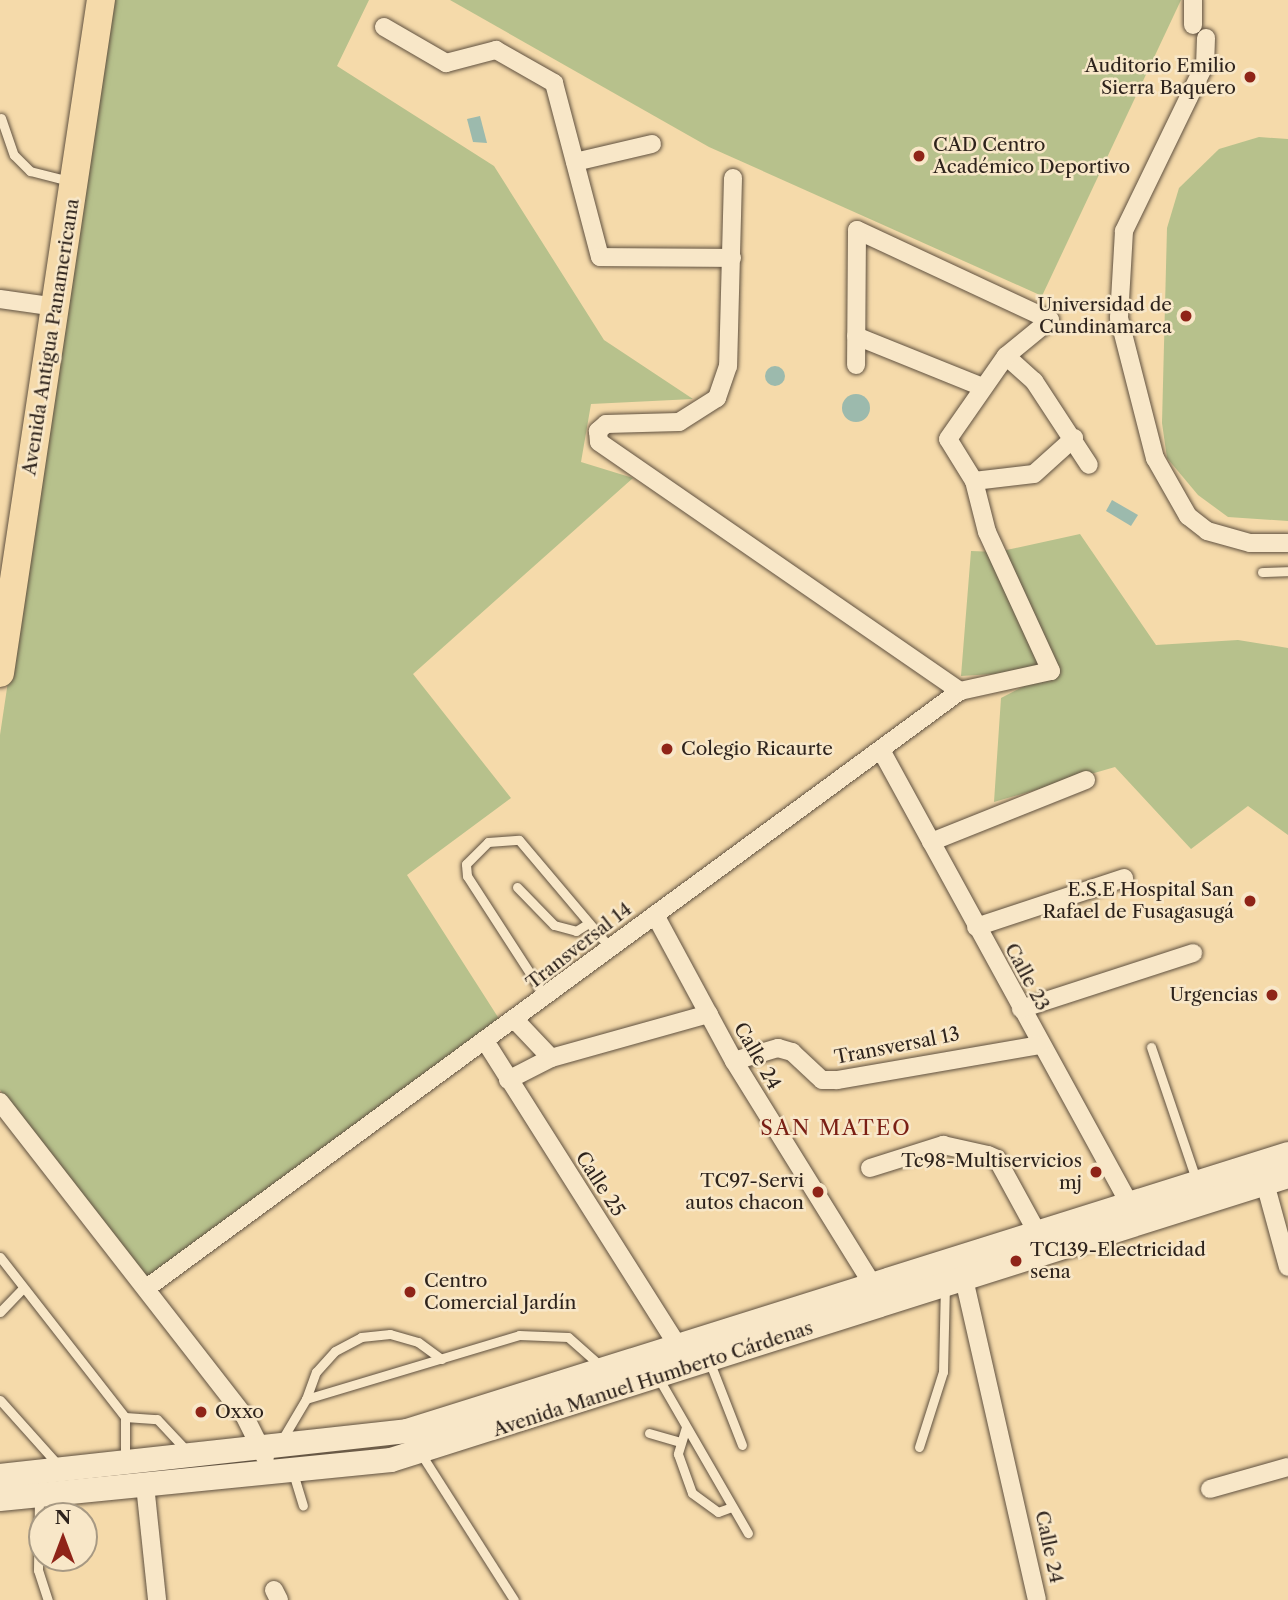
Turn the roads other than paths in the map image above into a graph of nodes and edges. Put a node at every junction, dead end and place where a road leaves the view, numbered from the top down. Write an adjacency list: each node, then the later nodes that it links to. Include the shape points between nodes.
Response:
1 (101, 0): 10 (main road, Avenida Antigua Panamericana)
2 (1193, 0): 3 (street)
3 (1193, 24)
4 (384, 27): 8 (street, via 446,63 496,50 554,83)
5 (1206, 38): 21 (street, via 1205,64 1125,231 1119,318 1155,458 1188,516 1207,531 1250,543)
6 (1, 118): 10 (lane, via 14,155 30,171)
7 (652, 144): 8 (street)
8 (575, 162): 11 (street, via 600,257)
9 (733, 178): 11 (street)
10 (75, 182): 13 (main road, Avenida Antigua Panamericana)
11 (732, 258): 25 (street, via 728,366 718,398 679,422 606,424 597,431 600,442)
12 (0, 299): 13 (street)
13 (56, 307): 24 (main road, Avenida Antigua Panamericana)
14 (856, 336): 15 (street, via 857,230 1050,320); 16 (street); 17 (street)
15 (1006, 356): 17 (street); 18 (street, via 1034,381)
16 (856, 365)
17 (980, 386): 20 (street, via 948,439)
18 (1074, 438): 19 (street); 20 (street, via 1034,474)
19 (1089, 465)
20 (974, 481): 25 (street, Transversal 14, via 987,532 1051,671)
21 (1288, 543)
22 (1288, 571): 23 (lane)
23 (1262, 572)
24 (0, 673)
25 (960, 691): 26 (street, Transversal 14)
26 (881, 750): 28 (street, Calle 23); 31 (street, Transversal 14)
27 (1086, 780): 28 (street)
28 (931, 842): 33 (street, Calle 23)
29 (1124, 878): 33 (street)
30 (517, 887): 32 (lane, via 554,925 576,931)
31 (655, 915): 34 (street, Transversal 14); 38 (street, Calle 24)
32 (589, 923): 34 (lane); 36 (lane, via 519,840 488,842 466,864 482,904)
33 (976, 927): 37 (street, Calle 23)
34 (611, 949): 36 (street, Transversal 14)
35 (1193, 953): 37 (street)
36 (546, 999): 39 (street, Transversal 14)
37 (1021, 1009): 41 (street, Calle 23)
38 (709, 1014): 43 (street); 44 (street, Calle 24)
39 (516, 1021): 40 (street, Transversal 14); 43 (street)
40 (487, 1044): 45 (street, Calle 25); 57 (street, Transversal 14)
41 (1039, 1045): 44 (street, Transversal 13, via 837,1080 822,1080 792,1052 778,1048); 51 (street, Calle 23)
42 (1151, 1047): 50 (lane)
43 (551, 1058): 45 (street)
44 (734, 1061): 56 (street, Calle 24)
45 (508, 1080): 60 (street, Calle 25)
46 (0, 1102): 57 (street)
47 (1288, 1154): 50 (main road, Avenida Manuel Humberto Cárdenas)
48 (870, 1168): 52 (street, via 943,1145 988,1155 997,1159)
49 (1276, 1180): 51 (main road, Avenida Manuel Humberto Cárdenas); 54 (street)
50 (1197, 1181): 51 (main road, Avenida Manuel Humberto Cárdenas)
51 (1134, 1213): 52 (main road, Avenida Manuel Humberto Cárdenas); 55 (main road, Avenida Manuel Humberto Cárdenas)
52 (1037, 1232): 55 (main road, Avenida Manuel Humberto Cárdenas)
53 (1, 1261): 58 (lane)
54 (1288, 1268)
55 (956, 1274): 56 (main road, Avenida Manuel Humberto Cárdenas); 62 (main road, Avenida Manuel Humberto Cárdenas); 72 (lane, via 943,1371); 91 (street, Calle 24)
56 (873, 1285): 60 (main road, Avenida Manuel Humberto Cárdenas)
57 (148, 1287): 73 (street)
58 (22, 1289): 59 (lane); 67 (lane)
59 (0, 1312)
60 (678, 1346): 63 (main road, Avenida Manuel Humberto Cárdenas)
61 (440, 1359): 63 (lane, via 544,1331 586,1348); 65 (lane); 65 (lane, via 408,1339 361,1337 335,1351 316,1372)
62 (710, 1361): 64 (main road, Avenida Manuel Humberto Cárdenas); 71 (lane)
63 (604, 1370): 73 (main road, Avenida Manuel Humberto Cárdenas, via 407,1431)
64 (658, 1377): 68 (lane); 74 (main road, Avenida Manuel Humberto Cárdenas)
65 (306, 1399): 73 (lane)
66 (0, 1400): 78 (lane)
67 (125, 1417): 75 (lane, via 157,1419); 76 (lane)
68 (686, 1427): 70 (lane); 86 (lane)
69 (649, 1433): 70 (lane)
70 (680, 1442): 86 (lane, via 692,1493 705,1507 718,1512)
71 (742, 1445)
72 (919, 1447)
73 (271, 1449): 75 (main road, Avenida Manuel Humberto Cárdenas); 79 (street)
74 (419, 1452): 79 (main road, Avenida Manuel Humberto Cárdenas); 90 (lane)
75 (192, 1457): 76 (main road, Avenida Manuel Humberto Cárdenas)
76 (125, 1464): 78 (main road, Avenida Manuel Humberto Cárdenas)
77 (1288, 1467): 82 (street)
78 (64, 1471): 80 (main road, Avenida Manuel Humberto Cárdenas)
79 (281, 1472): 81 (main road, Avenida Manuel Humberto Cárdenas); 85 (lane)
80 (5, 1474)
81 (145, 1485): 83 (main road, Avenida Manuel Humberto Cárdenas); 89 (street)
82 (1210, 1489)
83 (39, 1496): 84 (main road, Avenida Manuel Humberto Cárdenas); 88 (lane, via 38,1570)
84 (0, 1499)
85 (303, 1506)
86 (732, 1507): 87 (lane)
87 (748, 1533)
88 (48, 1600)
89 (157, 1600)
90 (514, 1600)
91 (1037, 1600)

